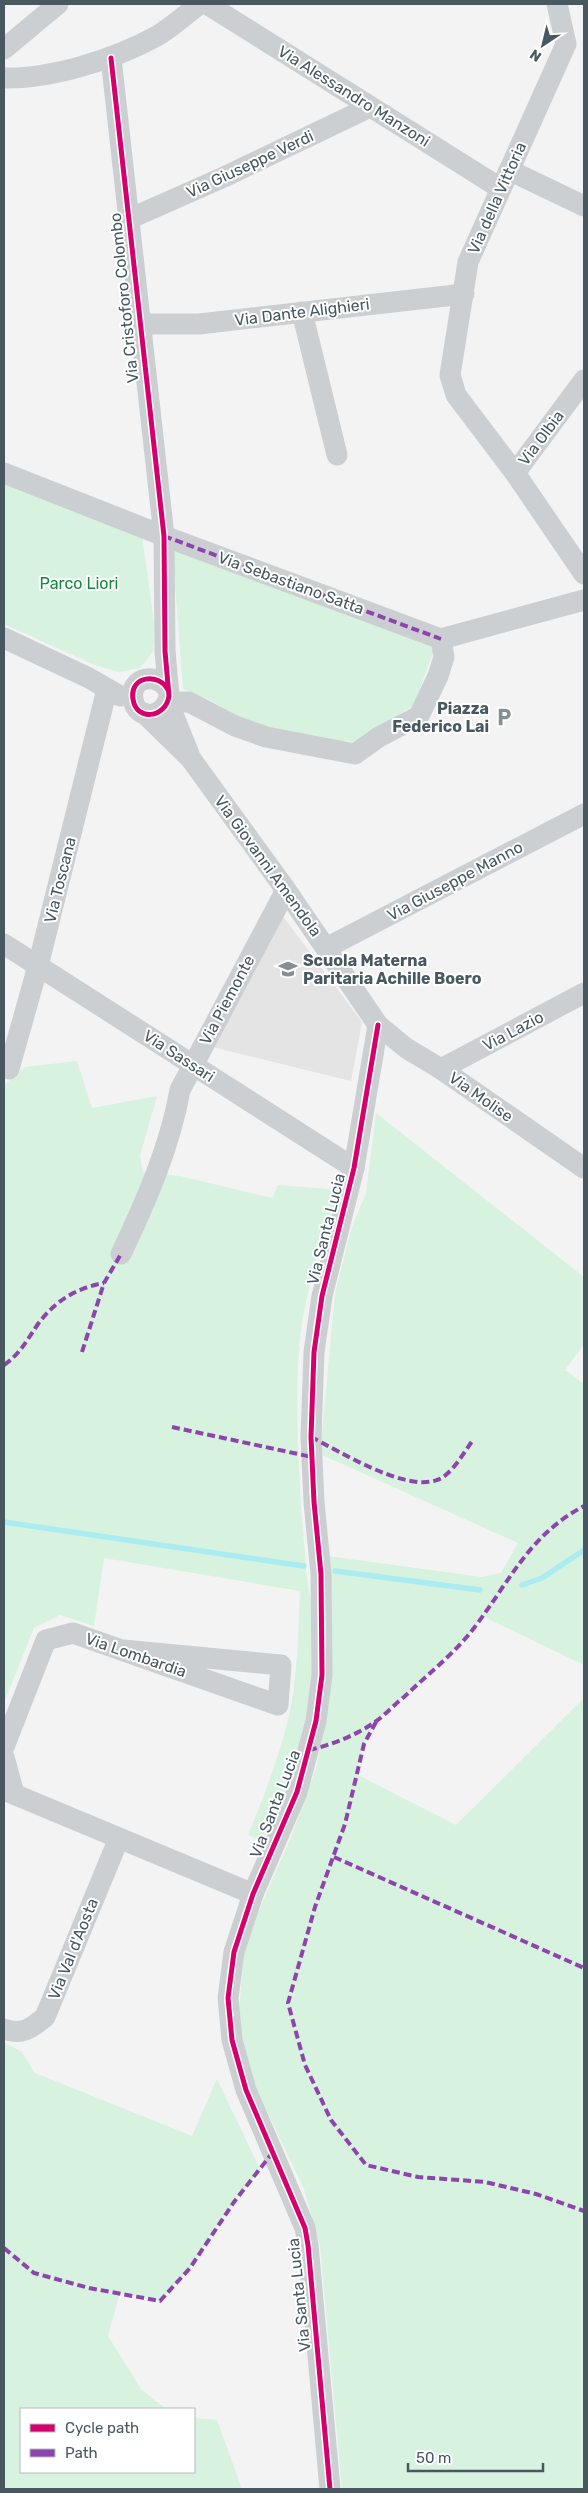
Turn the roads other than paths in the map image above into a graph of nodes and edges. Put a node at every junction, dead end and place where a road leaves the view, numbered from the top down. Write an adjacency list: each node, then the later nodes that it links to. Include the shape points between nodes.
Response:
1 (58, 4): 5 (street)
2 (200, 4): 6 (street, via 158,35)
3 (207, 4): 8 (street, Via Alessandro Manzoni)
4 (558, 4): 9 (street, Via della Vittoria, via 566,44)
5 (4, 49)
6 (111, 58): 7 (street, via 25,78); 11 (street, Via Cristoforo Colombo)
7 (4, 78)
8 (370, 107): 9 (street, Via Alessandro Manzoni); 11 (street, Via Giuseppe Verdi)
9 (505, 179): 10 (street, Via Alessandro Manzoni); 12 (street, Via della Vittoria, via 468,262)
10 (584, 206)
11 (129, 219): 14 (street, Via Cristoforo Colombo)
12 (464, 294): 13 (street, Via Dante Alighieri); 18 (street, Via della Vittoria, via 450,375 456,394)
13 (302, 312): 14 (street, Via Dante Alighieri, via 199,324); 16 (street)
14 (139, 324): 19 (street, Via Cristoforo Colombo)
15 (584, 380): 18 (street, Via Olbia)
16 (336, 455)
17 (4, 473): 19 (street, Via Sebastiano Satta)
18 (515, 473): 20 (street, Via della Vittoria)
19 (164, 536): 23 (street, Via Sebastiano Satta); 24 (street, Via Cristoforo Colombo)
20 (584, 574)
21 (584, 600): 23 (street)
22 (4, 638): 26 (street, Via Giovanni Amendola)
23 (442, 639): 27 (street, via 444,657 419,716 355,754 266,737 235,726 189,702)
24 (165, 651): 25 (street); 27 (street, Via Giovanni Amendola)
25 (144, 679): 27 (street, via 161,681); 28 (street, via 133,693)
26 (98, 683): 28 (street, Via Giovanni Amendola); 34 (street, Via Toscana)
27 (168, 696): 28 (street, via 161,712 150,715); 29 (street, Via Giovanni Amendola)
28 (139, 709): 29 (street, Via Giovanni Amendola)
29 (191, 759): 31 (street, Via Giovanni Amendola)
30 (584, 814): 33 (street, Via Giuseppe Manno)
31 (286, 890): 33 (street, Via Giovanni Amendola); 37 (street, Via Piemonte)
32 (4, 944): 34 (street, Via Sassari)
33 (326, 948): 36 (street, Via Giovanni Amendola)
34 (38, 966): 37 (street, Via Sassari); 38 (street, Via Toscana)
35 (584, 993): 39 (street, Via Lazio)
36 (378, 1025): 39 (street, Via Molise); 40 (street, Via Santa Lucia)
37 (192, 1065): 40 (street, Via Sassari); 42 (street, Via Piemonte, via 180,1090 174,1127)
38 (9, 1070)
39 (441, 1070): 41 (street, Via Molise)
40 (354, 1168): 48 (street, Via Santa Lucia, via 322,1296 314,1352 311,1437 321,1574 322,1666 316,1720 297,1792)
41 (584, 1168)
42 (121, 1254)
43 (123, 1650): 43 (street, Via Lombardia, via 278,1705 281,1665); 44 (street, Via Lombardia, via 73,1633 46,1640)
44 (4, 1747)
45 (4, 1757): 46 (street)
46 (9, 1792): 47 (street)
47 (119, 1838): 48 (street); 49 (street, Via Val d'Aosta, via 46,2017 30,2030 12,2032)
48 (253, 1894): 50 (street, Via Santa Lucia, via 234,1952 228,1998 232,2040 246,2090 305,2228)
49 (4, 2029)
50 (330, 2489)

